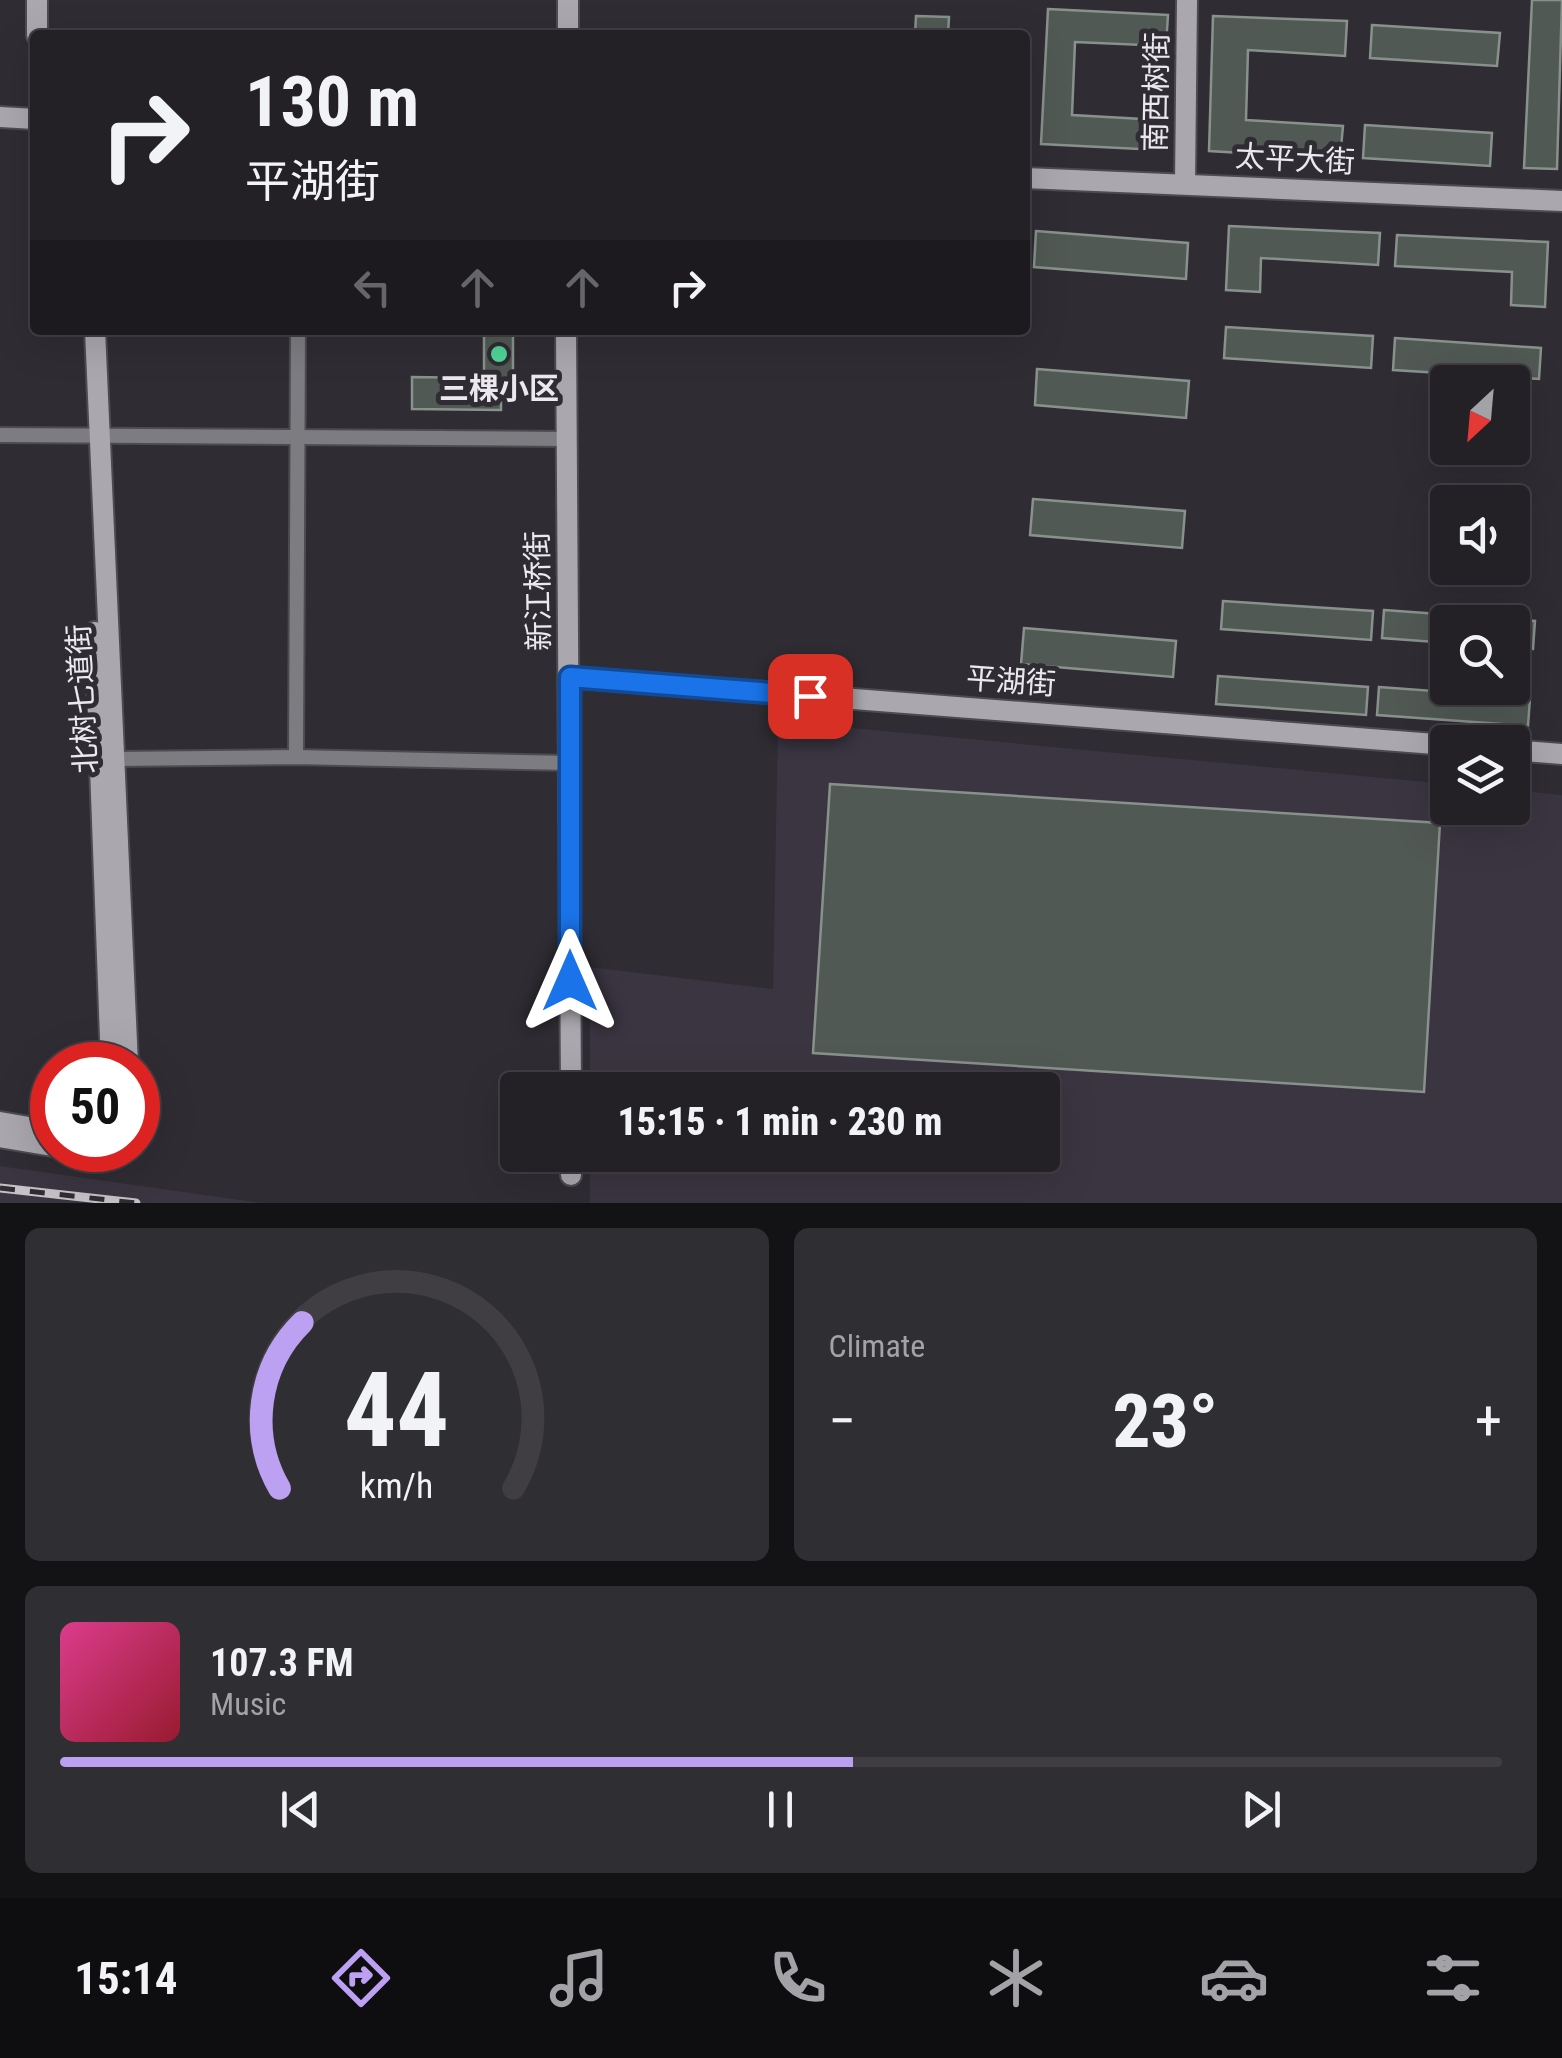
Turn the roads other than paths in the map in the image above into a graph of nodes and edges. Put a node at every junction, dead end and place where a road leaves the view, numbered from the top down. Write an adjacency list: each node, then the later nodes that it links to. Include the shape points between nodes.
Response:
1 (37, 0): 4 (street)
2 (568, 0): 5 (street)
3 (1187, 0): 9 (street, 南西树街)
4 (38, 30)
5 (568, 30)
6 (0, 117): 7 (street)
7 (30, 119)
8 (1030, 178): 9 (street, 太平大街)
9 (1185, 184): 10 (street, 太平大街)
10 (1562, 201)
11 (83, 335): 16 (street, 北树七道街)
12 (95, 335): 16 (street, 北树七道街)
13 (298, 335): 17 (street)
14 (566, 335): 18 (street, 新江桥街)
15 (0, 435): 16 (street)
16 (93, 436): 17 (street); 24 (street, 北树七道街); 26 (street, 北树七道街)
17 (296, 438): 18 (street); 23 (street)
18 (565, 439): 19 (street, 新江桥街)
19 (570, 677): 20 (street, 平湖街); 25 (street, 新江桥街)
20 (1430, 744)
21 (1530, 751): 22 (street)
22 (1562, 754)
23 (296, 756): 24 (street); 25 (street)
24 (115, 759): 27 (street, 北树七道街)
25 (570, 763): 28 (street, 新江桥街)
26 (110, 1042)
27 (127, 1042)
28 (571, 1072)
29 (0, 1122): 30 (street)
30 (30, 1127)
31 (0, 1137): 32 (street)
32 (30, 1142)

